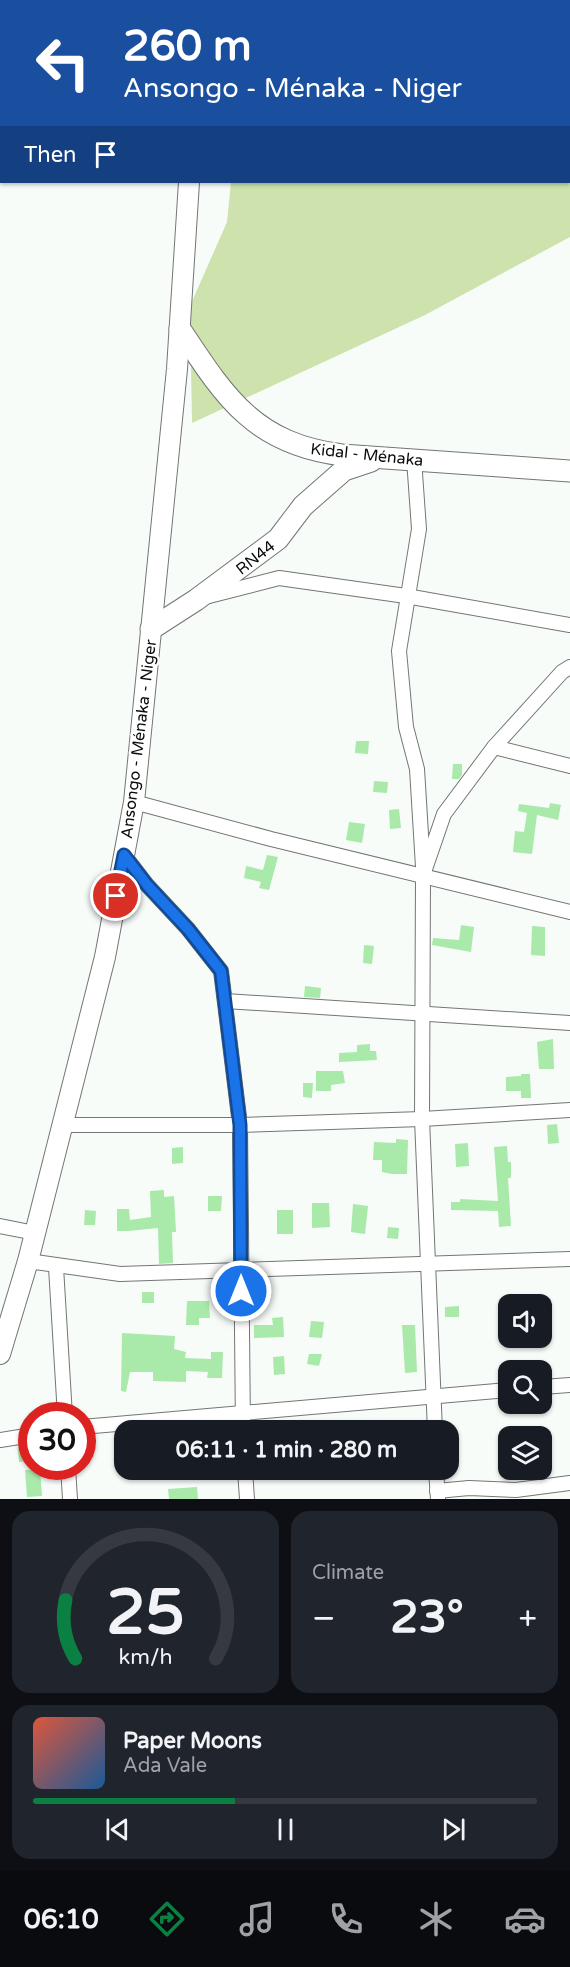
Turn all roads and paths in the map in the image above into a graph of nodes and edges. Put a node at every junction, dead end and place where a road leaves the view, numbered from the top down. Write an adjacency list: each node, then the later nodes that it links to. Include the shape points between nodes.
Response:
1 (189, 183): 2 (main road, Ansongo - Ménaka - Niger)
2 (180, 329): 3 (main road, Kidal - Ménaka, via 217,385 242,412 278,438 316,452); 9 (main road, Ansongo - Ménaka - Niger)
3 (380, 459): 4 (main road, Kidal - Ménaka); 7 (main road, RN44, via 344,470 303,506 278,539)
4 (414, 459): 5 (main road, Kidal - Ménaka); 6 (street, via 419,529)
5 (570, 471)
6 (406, 596): 7 (street, via 279,578); 8 (street); 15 (street, via 399,651 406,727 417,769)
7 (196, 600): 9 (main road, RN44)
8 (570, 625)
9 (151, 629): 13 (main road, Ansongo - Ménaka - Niger)
10 (570, 667): 11 (street)
11 (494, 747): 12 (street); 15 (street, via 444,814)
12 (570, 766)
13 (134, 802): 14 (main road, Ansongo - Ménaka - Niger); 15 (street)
14 (124, 855): 17 (street, via 221,971); 22 (main road, Ansongo - Ménaka - Niger, via 105,957)
15 (423, 875): 16 (street); 18 (street)
16 (570, 912)
17 (225, 1001): 18 (street); 23 (street)
18 (423, 1014): 19 (street); 21 (street)
19 (570, 1023)
20 (570, 1110): 21 (street)
21 (422, 1119): 23 (street); 28 (street)
22 (63, 1125): 23 (street); 25 (main road, Ansongo - Ménaka - Niger)
23 (240, 1125): 30 (street)
24 (0, 1226): 25 (street)
25 (35, 1233): 27 (main road, Ansongo - Ménaka - Niger)
26 (570, 1259): 28 (street)
27 (28, 1261): 29 (street); 31 (main road, Ansongo - Ménaka - Niger)
28 (429, 1264): 30 (street); 35 (street)
29 (56, 1266): 30 (street, via 120,1274); 36 (street)
30 (241, 1270): 37 (street)
31 (0, 1354)
32 (570, 1385): 33 (street)
33 (552, 1386)
34 (498, 1391): 35 (street)
35 (433, 1396): 37 (street); 39 (street)
36 (64, 1402)
37 (243, 1414): 38 (street); 40 (street)
38 (243, 1420)
39 (434, 1420)
40 (96, 1426)
41 (18, 1437): 42 (street)
42 (0, 1440)
43 (69, 1480): 48 (street)
44 (246, 1480): 49 (street)
45 (437, 1480): 47 (street)
46 (570, 1483): 47 (street, via 516,1490 469,1488)
47 (438, 1495)
48 (70, 1499)
49 (247, 1499)

